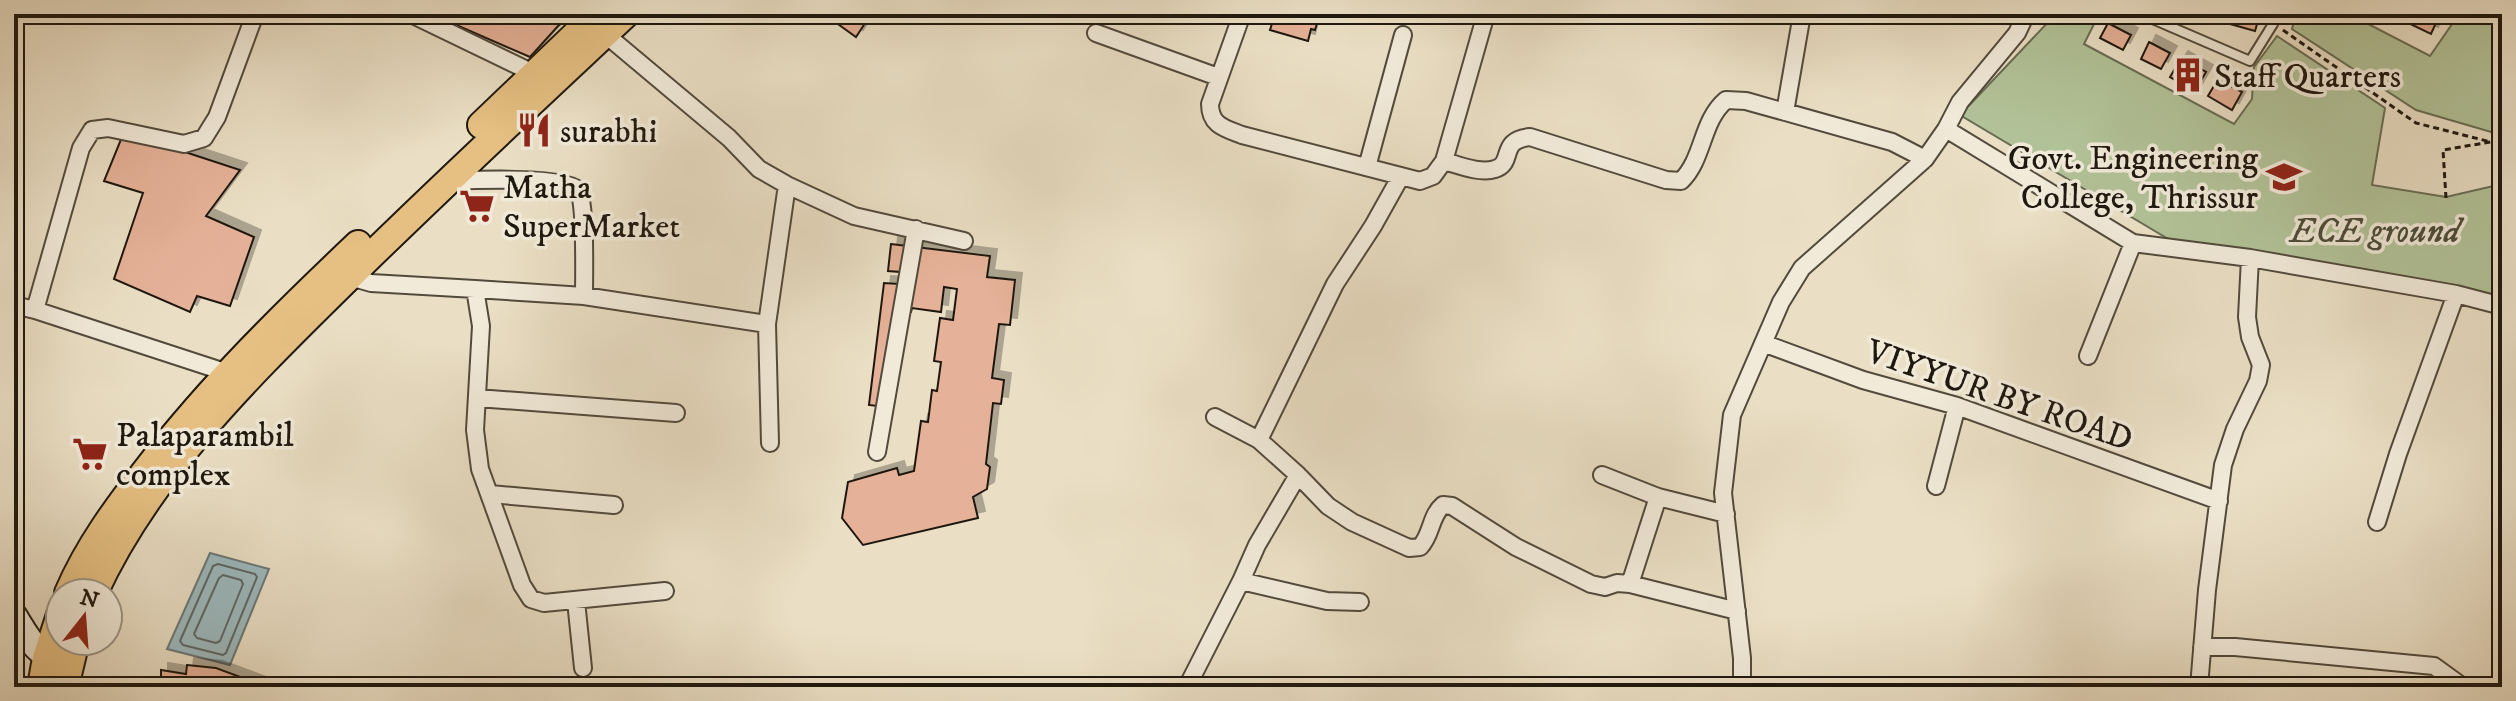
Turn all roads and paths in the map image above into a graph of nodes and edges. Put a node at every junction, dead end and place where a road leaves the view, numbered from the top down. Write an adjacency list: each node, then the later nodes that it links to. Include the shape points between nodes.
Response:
1 (255, 14): 36 (street, via 217,117 204,138 184,144 108,128 92,130 81,148)
2 (411, 14): 13 (street)
3 (626, 14): 10 (main road)
4 (1242, 14): 14 (street)
5 (1486, 14): 20 (street)
6 (1802, 14): 15 (street)
7 (2026, 14): 16 (street)
8 (2141, 14): 9 (lane, via 2250,61)
9 (2275, 19): 18 (path, via 2416,123)
10 (601, 24): 13 (main road); 23 (main road); 24 (street, via 759,169)
11 (1096, 33): 14 (street)
12 (1403, 35): 21 (street)
13 (535, 74): 40 (main road)
14 (1218, 77): 21 (street, via 1210,104 1217,125)
15 (1785, 112): 19 (street, via 1892,142); 20 (street, via 1726,100 1714,110 1691,171 1681,181 1530,137 1517,138 1503,164 1494,169)
16 (1946, 129): 19 (street); 28 (street)
17 (2502, 140): 18 (path)
18 (2491, 142): 25 (path, via 2443,150)
19 (1925, 159): 38 (street, via 1802,268)
20 (1444, 161): 22 (street, via 1433,176 1420,181)
21 (1367, 167): 22 (street)
22 (1401, 176): 45 (street, via 1335,284)
23 (449, 181): 30 (main road); 33 (street, via 543,182 577,189)
24 (787, 185): 26 (street, via 854,216); 37 (street)
25 (2446, 198)
26 (916, 229): 27 (street); 47 (street)
27 (964, 241)
28 (2133, 243): 29 (street); 39 (street)
29 (2250, 258): 32 (street); 53 (street, via 2247,317 2261,365 2223,465)
30 (350, 277): 31 (street); 58 (main road, via 263,363 179,458 138,513)
31 (475, 289): 33 (street); 41 (street, via 481,326)
32 (2456, 294): 35 (street); 56 (street)
33 (584, 296): 37 (street)
34 (14, 305): 36 (street)
35 (2502, 306)
36 (35, 310): 40 (street)
37 (767, 324): 46 (street)
38 (1763, 343): 42 (street, VIYYUR BY ROAD, via 1863,380); 55 (street, via 1732,415 1723,493)
39 (2088, 356)
40 (228, 373): 57 (main road, via 123,499)
41 (477, 398): 43 (street); 51 (street, via 480,469)
42 (1957, 406): 50 (street); 53 (street, VIYYUR BY ROAD)
43 (676, 413)
44 (1215, 417): 45 (street)
45 (1259, 440): 48 (street)
46 (770, 443)
47 (877, 452)
48 (1298, 475): 59 (street); 60 (street, via 1352,522 1409,548 1426,541 1436,511 1452,506 1516,547 1591,584)
49 (1602, 475): 52 (street)
50 (1936, 486)
51 (490, 494): 54 (street); 62 (street, via 531,599)
52 (1658, 497): 55 (street); 60 (street)
53 (2219, 501): 66 (street)
54 (614, 505)
55 (1726, 514): 64 (street)
56 (2377, 522)
57 (76, 577)
58 (101, 577)
59 (1241, 581): 63 (street, via 1327,601); 71 (street)
60 (1630, 584): 64 (street)
61 (665, 591): 62 (street)
62 (576, 601): 68 (street)
63 (1360, 602)
64 (1737, 611): 72 (street)
65 (14, 615): 67 (main road, via 27,636)
66 (2202, 647): 73 (street); 74 (street, via 2434,666)
67 (64, 667): 69 (main road); 70 (lane)
68 (583, 668)
69 (41, 687)
70 (143, 687)
71 (1187, 687)
72 (1742, 687)
73 (2199, 687)
74 (2463, 687)

